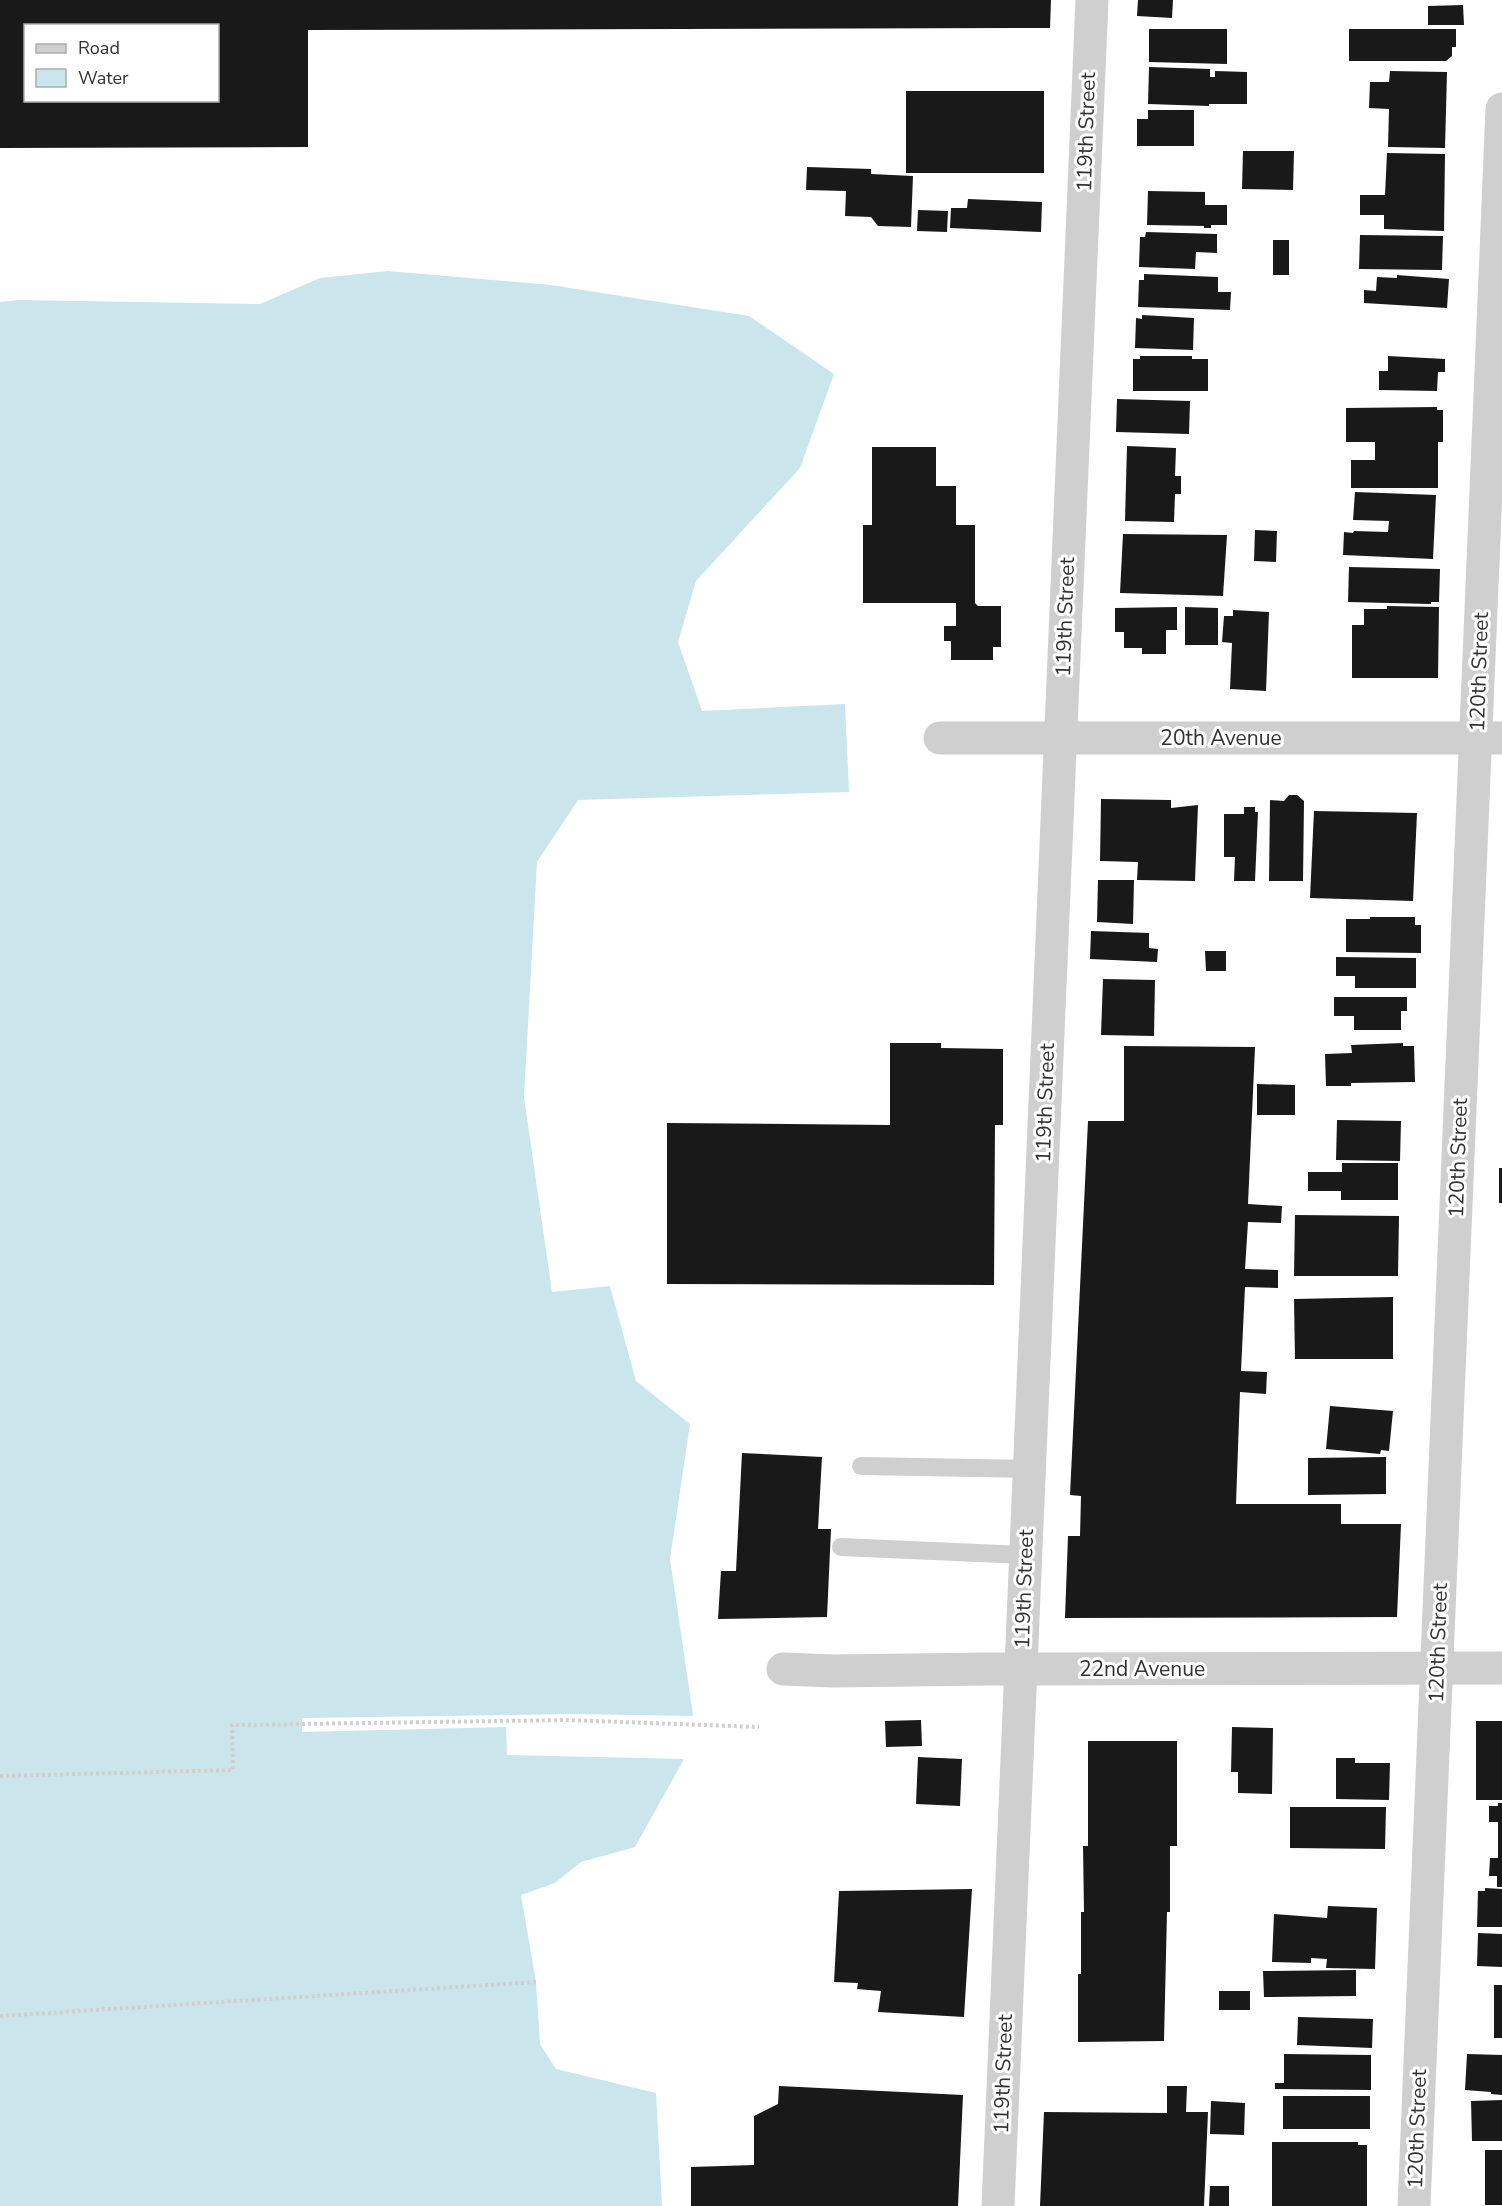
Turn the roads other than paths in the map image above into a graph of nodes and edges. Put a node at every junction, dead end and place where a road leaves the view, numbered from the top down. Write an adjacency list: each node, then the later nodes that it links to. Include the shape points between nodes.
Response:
1 (1092, 0): 4 (street, 119th Street)
2 (1502, 109): 5 (street, 120th Street)
3 (940, 738): 4 (street, 20th Avenue)
4 (1060, 738): 5 (street, 20th Avenue); 7 (street, 119th Street)
5 (1489, 738): 10 (street, 120th Street)
6 (861, 1466): 7 (lane)
7 (1029, 1469): 9 (street, 119th Street)
8 (841, 1547): 9 (lane)
9 (1025, 1555): 13 (street, 119th Street)
10 (1437, 1668): 11 (street, 22nd Avenue); 13 (street, 22nd Avenue); 15 (street, 120th Street)
11 (1502, 1668)
12 (783, 1669): 13 (street, 22nd Avenue)
13 (1021, 1669): 14 (street, 119th Street)
14 (998, 2206)
15 (1414, 2206)

